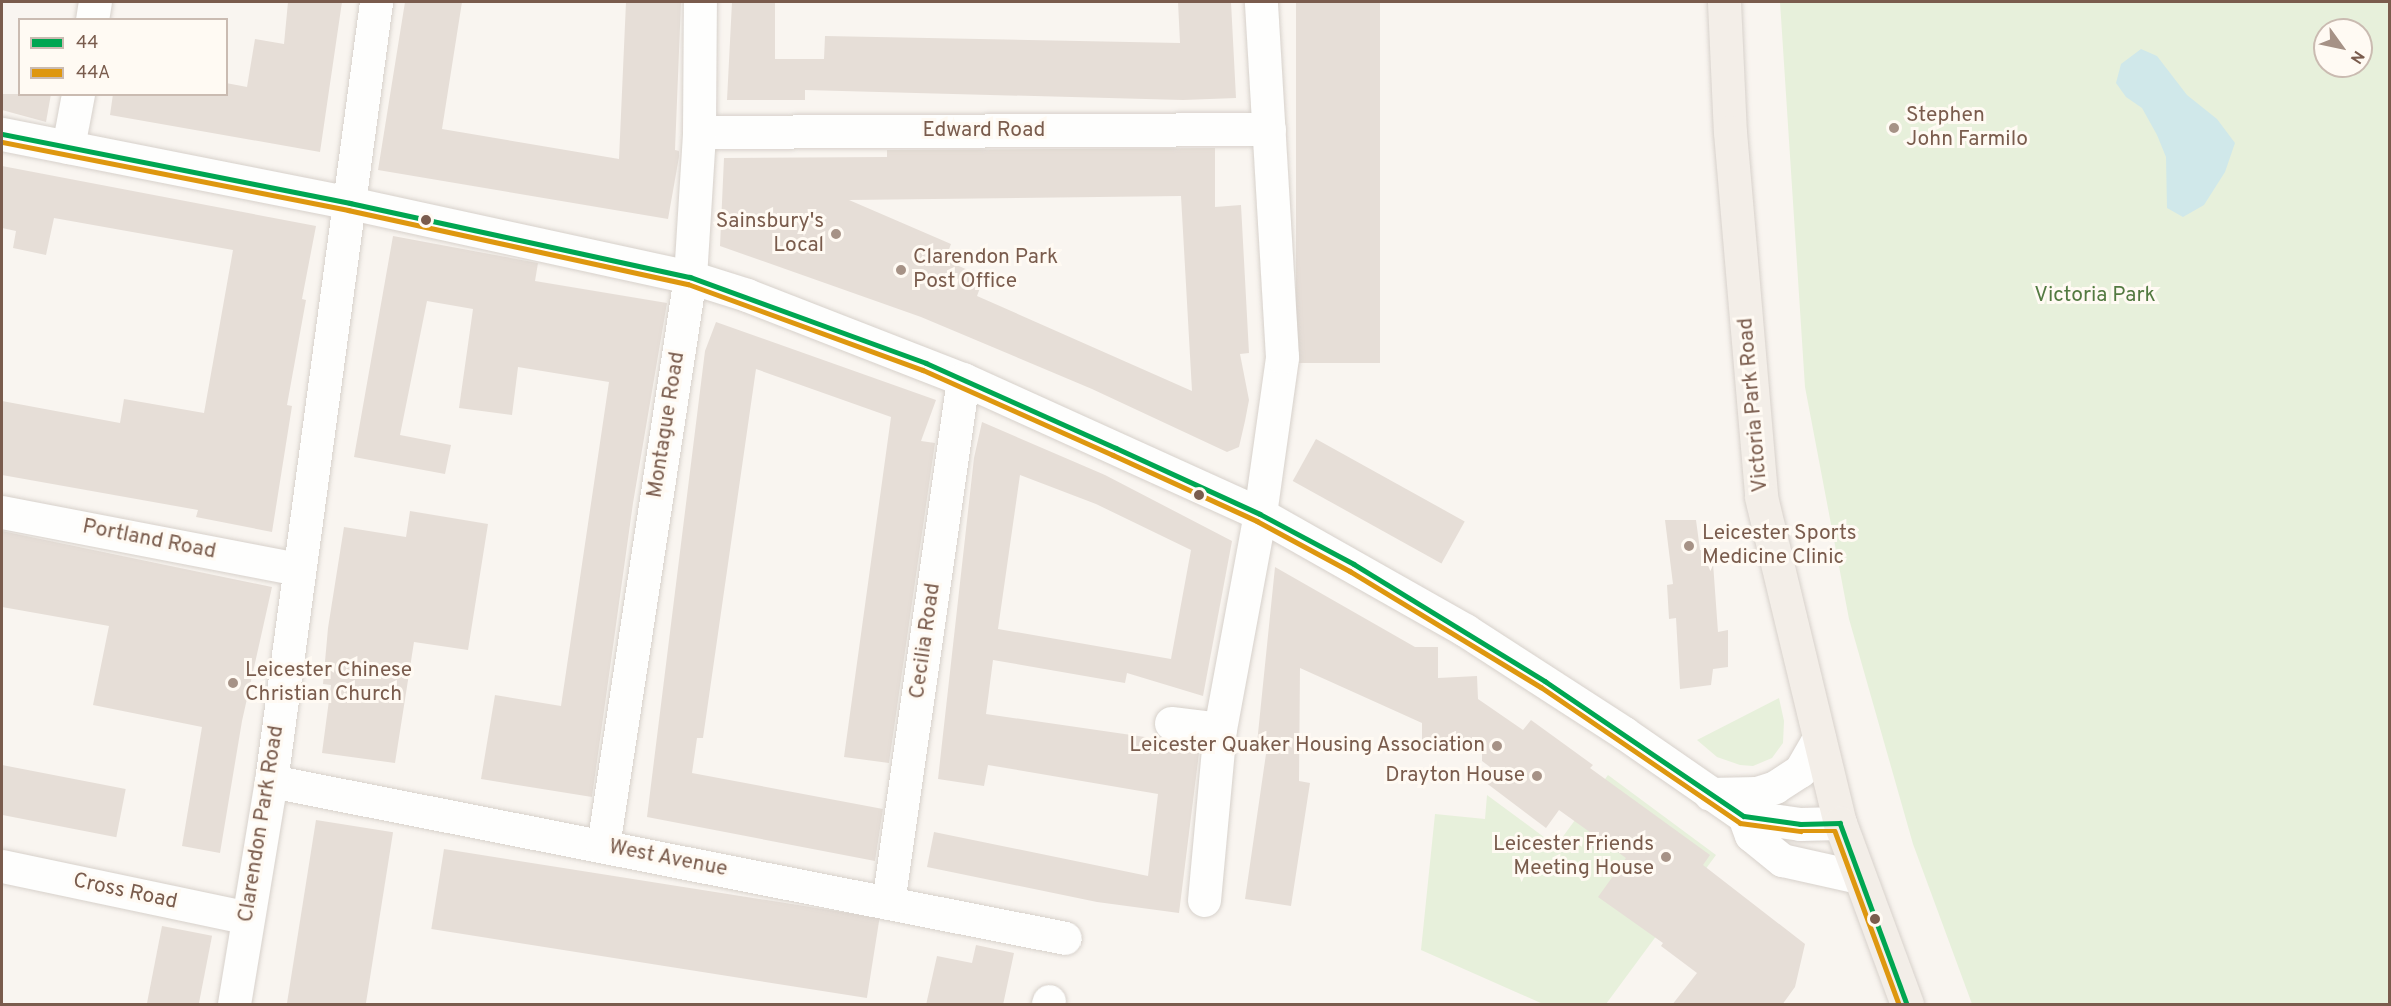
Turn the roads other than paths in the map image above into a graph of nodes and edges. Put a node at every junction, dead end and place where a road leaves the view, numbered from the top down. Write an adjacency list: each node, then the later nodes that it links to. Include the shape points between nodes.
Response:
1 (95, 2): 6 (street)
2 (376, 2): 12 (street, Clarendon Park Road)
3 (700, 2): 9 (street, Montague Road)
4 (1261, 2): 8 (street)
5 (1724, 2): 20 (main road, Victoria Park Road, via 1730,132 1761,497)
6 (92, 18)
7 (78, 96): 11 (street)
8 (1269, 129): 9 (street, Edward Road); 16 (street, via 1282,357)
9 (699, 132): 13 (street, Montague Road)
10 (2, 134): 11 (street)
11 (68, 147): 12 (street)
12 (350, 203): 13 (street); 17 (street, Clarendon Park Road)
13 (690, 278): 14 (street, via 747,295); 25 (street, Montague Road)
14 (963, 379): 16 (street); 29 (street, Cecilia Road)
15 (2, 512): 17 (street, Portland Road)
16 (1260, 514): 19 (street); 22 (street, via 1465,630)
17 (297, 569): 21 (street, Clarendon Park Road)
18 (1171, 723): 19 (street)
19 (1220, 729): 28 (street)
20 (1819, 738): 22 (street, via 1800,771 1775,787 1757,793); 24 (main road, Victoria Park Road)
21 (271, 781): 25 (street, West Avenue); 30 (street, Clarendon Park Road)
22 (1710, 794): 23 (street)
23 (1743, 816): 24 (street, via 1800,824); 27 (street, via 1751,835 1782,860)
24 (1840, 823): 27 (main road, Victoria Park Road)
25 (603, 846): 29 (street, West Avenue)
26 (2, 866): 30 (street, Cross Road)
27 (1858, 876): 33 (main road, Victoria Park Road)
28 (1204, 900)
29 (888, 903): 31 (street, West Avenue)
30 (248, 918): 32 (street, Clarendon Park Road)
31 (1065, 938)
32 (234, 1005)
33 (1907, 1005)

